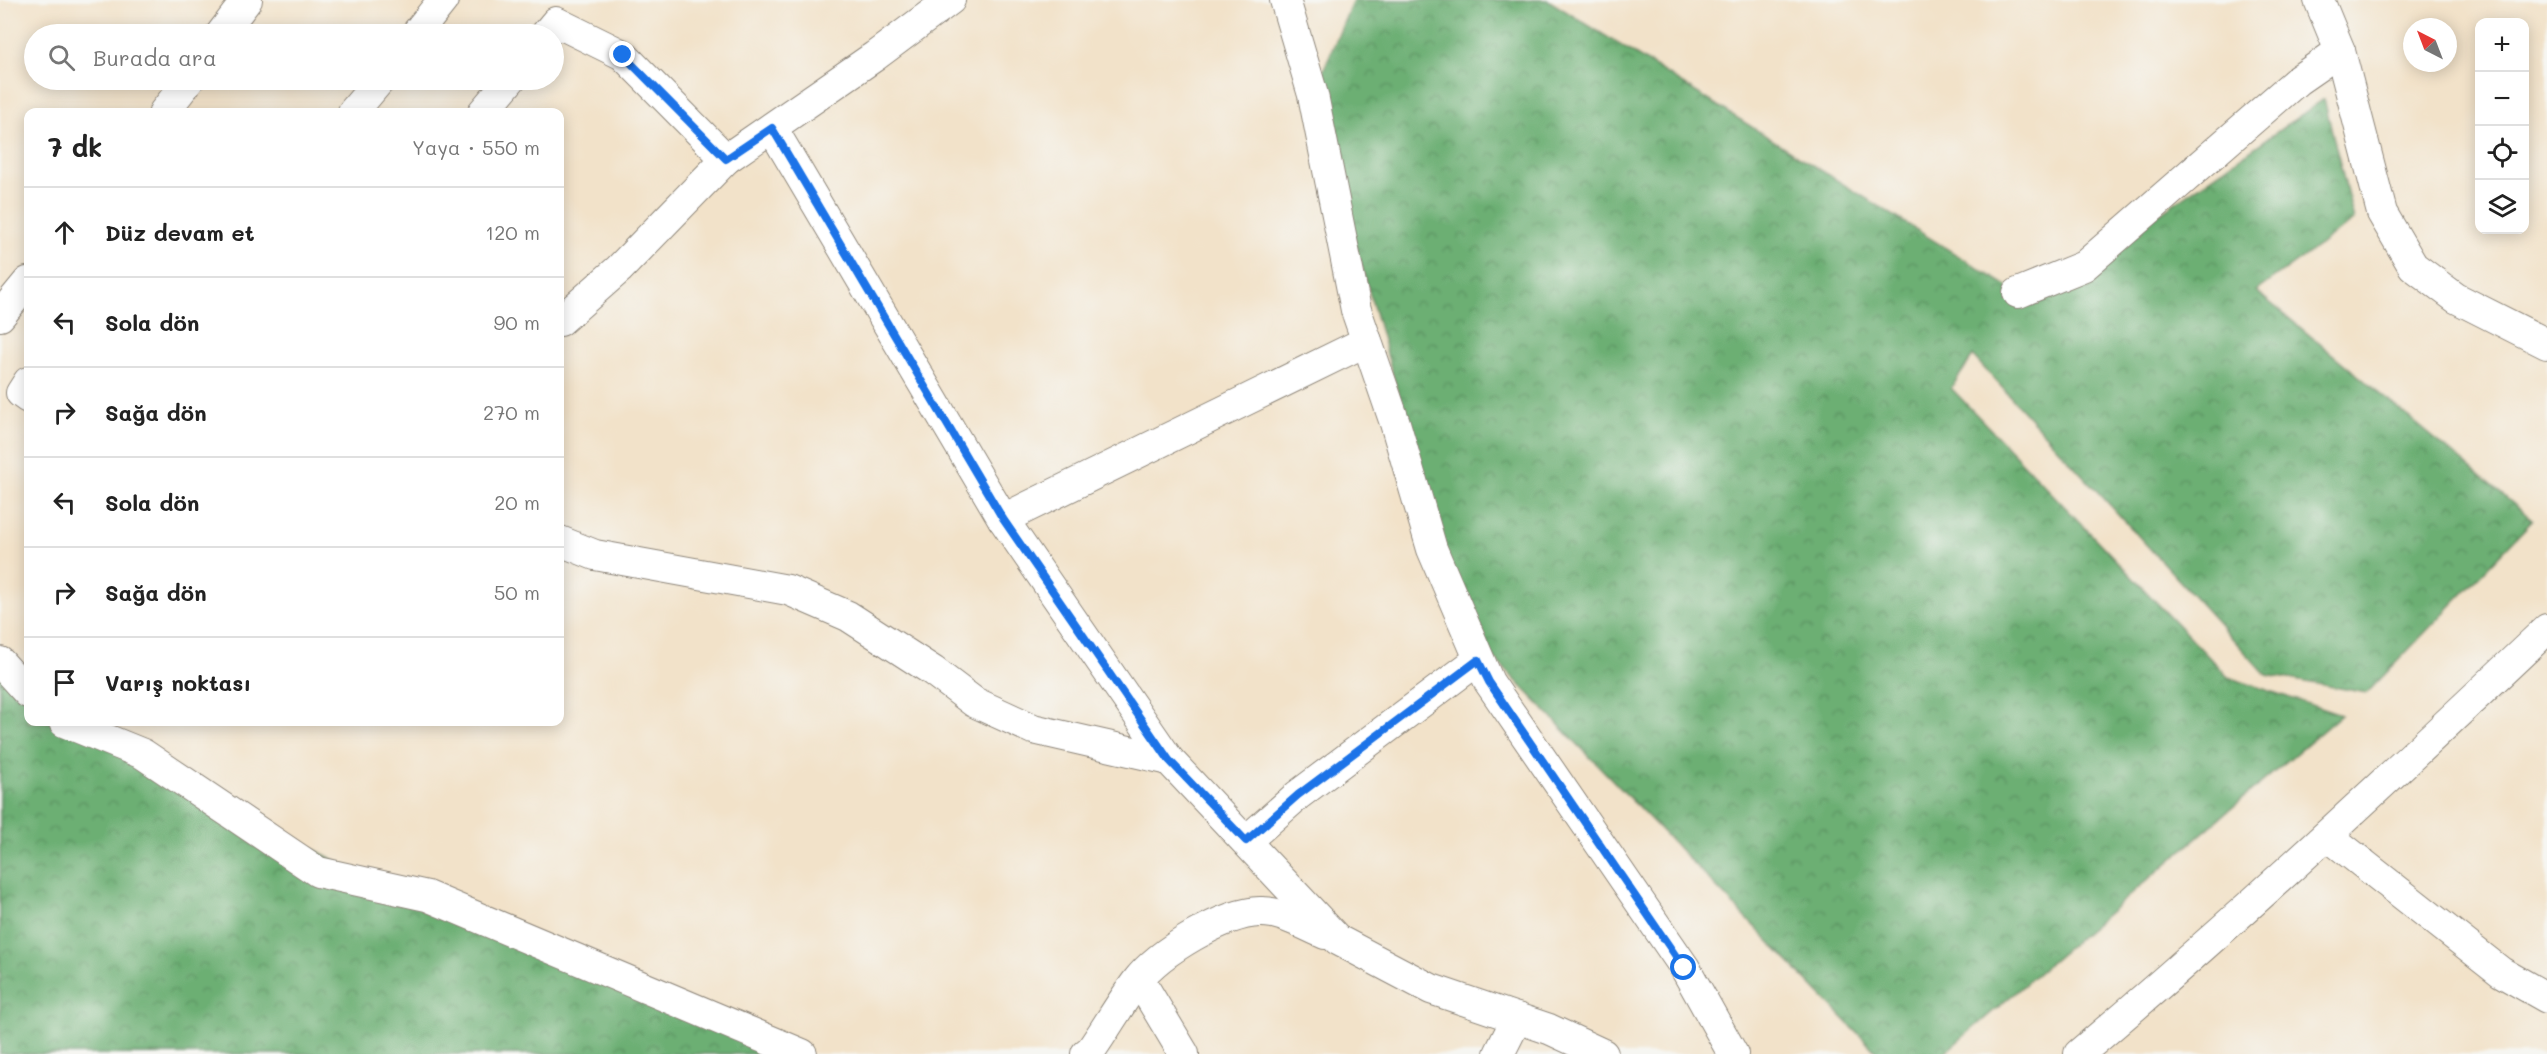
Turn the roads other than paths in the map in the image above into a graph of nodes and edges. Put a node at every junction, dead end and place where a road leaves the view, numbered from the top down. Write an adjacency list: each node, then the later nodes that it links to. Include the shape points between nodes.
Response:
1 (247, 0): 6 (street)
2 (443, 0): 7 (street)
3 (950, 0): 16 (street)
4 (1285, 0): 22 (street, via 1313,95 1356,310)
5 (2319, 0): 9 (street)
6 (229, 24)
7 (424, 24)
8 (564, 26): 17 (street, via 623,55)
9 (2340, 51): 19 (street, via 2298,80 2084,266); 23 (street, via 2382,213 2414,266 2456,298)
10 (181, 90): 13 (street)
11 (372, 90): 14 (street)
12 (502, 90): 15 (street)
13 (167, 108)
14 (356, 108)
15 (486, 108)
16 (772, 128): 17 (street); 24 (street)
17 (726, 159): 21 (street, via 619,268)
18 (24, 287): 20 (street)
19 (2018, 293)
20 (0, 316)
21 (564, 317)
22 (1367, 341): 24 (street); 27 (street, via 1432,549)
23 (2547, 344)
24 (1003, 519): 29 (street)
25 (564, 543): 29 (street, via 595,555 788,590 848,616 974,702 1033,729)
26 (2547, 629): 30 (street)
27 (1478, 660): 31 (street, via 1298,795); 41 (street, via 1489,682 1684,968)
28 (74, 726): 36 (street, via 143,754 318,872 427,896)
29 (1169, 760): 31 (street)
30 (2328, 836): 34 (street, via 2501,972); 42 (street)
31 (1246, 841): 32 (street)
32 (1338, 940): 33 (street, via 1286,917 1261,911 1207,927); 35 (street, via 1431,989)
33 (1139, 979): 37 (street); 38 (street)
34 (2547, 998)
35 (1517, 1018): 39 (street); 40 (street)
36 (802, 1054)
37 (1086, 1054)
38 (1184, 1054)
39 (1499, 1054)
40 (1603, 1054)
41 (1733, 1054)
42 (2079, 1054)

